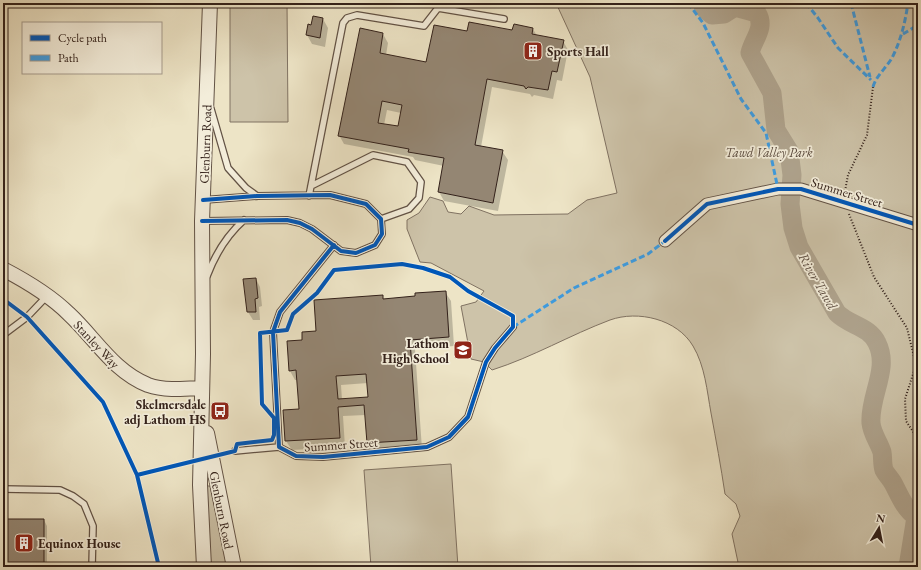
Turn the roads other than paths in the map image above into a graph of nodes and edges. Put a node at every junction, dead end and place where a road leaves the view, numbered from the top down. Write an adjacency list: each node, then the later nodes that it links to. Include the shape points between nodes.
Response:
1 (210, 3): 3 (street, Glenburn Road)
2 (504, 19): 4 (lane, via 438,8 424,26 357,15 347,18 343,23)
3 (206, 93): 5 (lane, via 228,168); 7 (street, Glenburn Road)
4 (311, 186): 6 (lane); 8 (lane, via 373,155 407,162 422,182 419,198 409,209)
5 (257, 196): 6 (lane); 7 (lane)
6 (309, 196): 8 (lane, via 330,195 366,204)
7 (203, 200): 10 (street, Glenburn Road)
8 (381, 219): 13 (lane, via 382,234 375,246 356,253 341,251)
9 (244, 220): 10 (lane); 13 (lane, via 287,220 300,223); 15 (lane, via 234,229 210,268)
10 (202, 221): 15 (street, Glenburn Road)
11 (918, 225): 12 (street, Summer Street, via 801,189 778,189 707,204)
12 (665, 241)
13 (334, 245): 21 (lane, via 280,312 273,332)
14 (3, 269): 16 (street, Stanley Way)
15 (202, 293): 19 (street, Glenburn Road)
16 (47, 296): 18 (lane, via 27,317); 19 (street, Stanley Way, via 68,313 126,374 148,385 168,389)
17 (513, 327): 21 (lane, Summer Street, via 486,362 468,417 449,437 427,447 323,457 296,456)
18 (3, 336)
19 (202, 388): 20 (street, Glenburn Road)
20 (202, 406): 25 (street, Glenburn Road, via 200,485); 26 (street, Glenburn Road)
21 (280, 447): 22 (lane)
22 (235, 451)
23 (3, 490): 24 (lane, via 60,490 84,504 93,526)
24 (92, 567)
25 (204, 567)
26 (234, 567)

